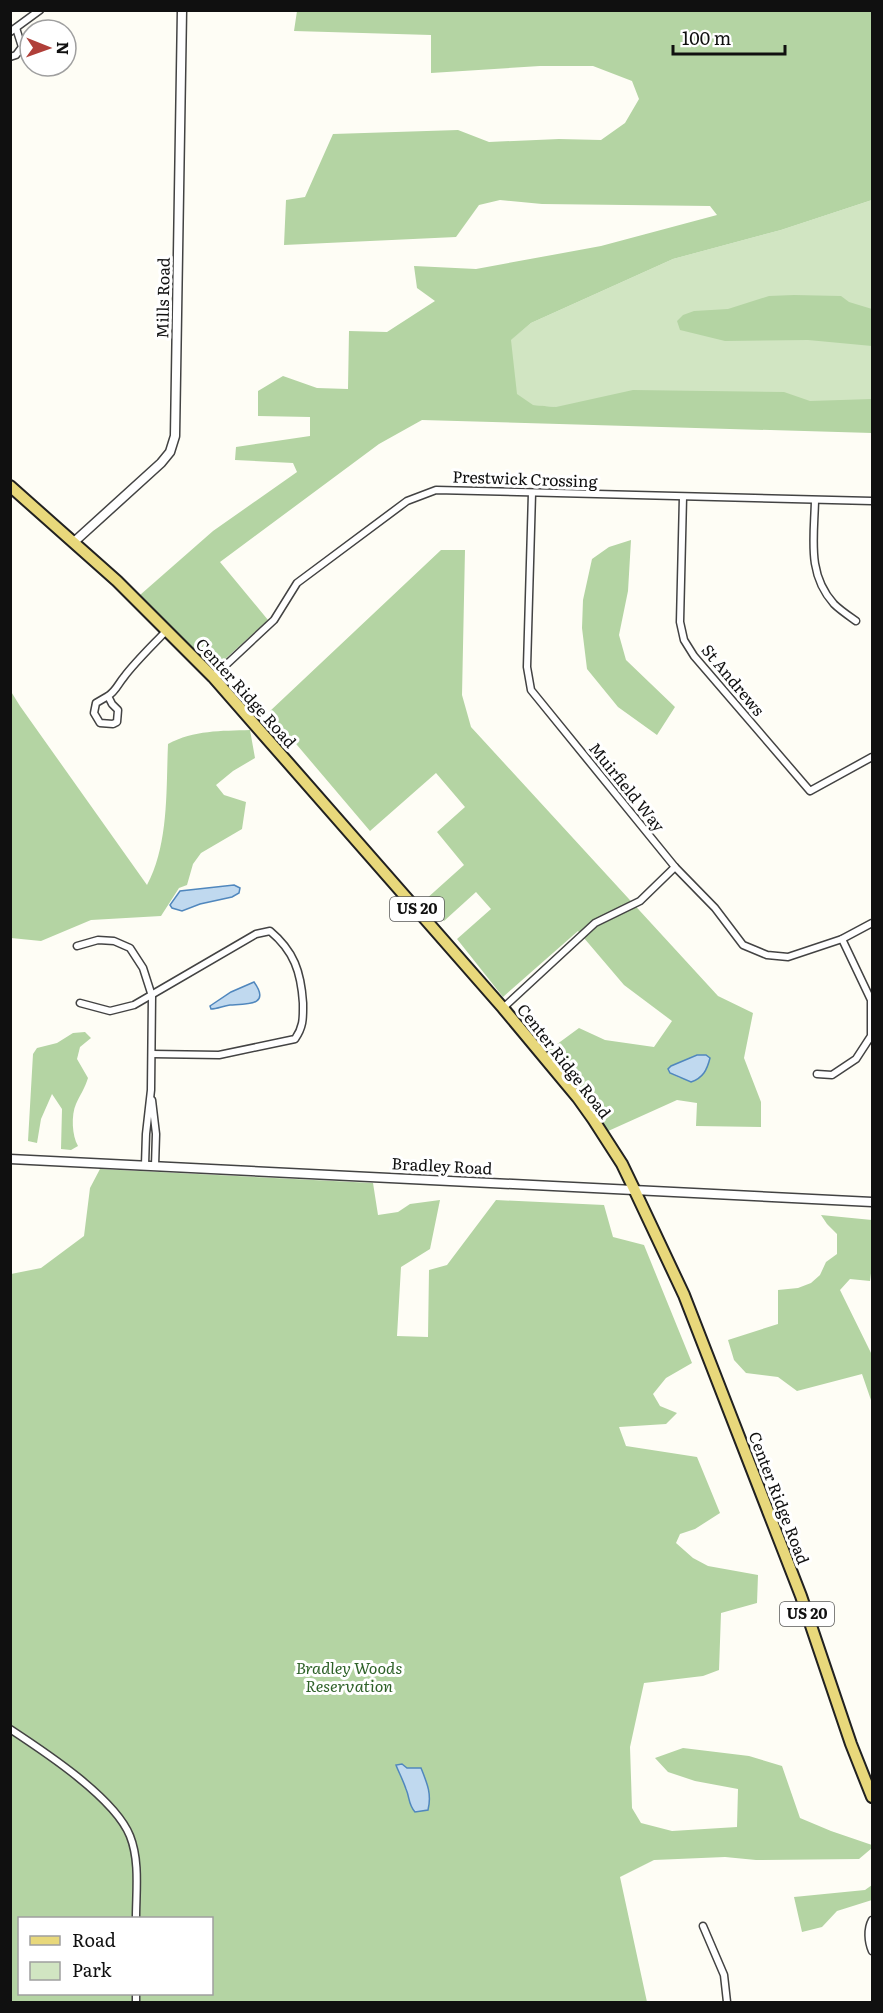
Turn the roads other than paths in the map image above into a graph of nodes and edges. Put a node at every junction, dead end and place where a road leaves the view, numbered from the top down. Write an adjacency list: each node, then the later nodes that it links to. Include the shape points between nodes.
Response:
1 (40, 10): 3 (street)
2 (182, 10): 10 (street, Mills Road, via 175,441 161,463)
3 (13, 30): 4 (street, via 22,47)
4 (10, 57)
5 (10, 486): 10 (main road, Center Ridge Road / US 20)
6 (532, 493): 7 (street, Prestwick Crossing); 13 (street, Prestwick Crossing, via 436,490 407,501 297,583 274,620); 16 (street, Muirfield Way, via 527,667 531,690)
7 (684, 497): 8 (street, Prestwick Crossing); 15 (street, St Andrews, via 680,622 693,656 810,790)
8 (815, 501): 9 (street, Prestwick Crossing); 11 (street, via 814,563 820,585 835,605)
9 (873, 501)
10 (74, 542): 12 (main road, Center Ridge Road / US 20)
11 (856, 621)
12 (167, 629): 13 (main road, Center Ridge Road / US 20); 14 (street)
13 (213, 676): 22 (main road, Center Ridge Road / US 20)
14 (108, 696): 14 (street, via 96,703 94,713 100,723 113,724 117,722 118,710)
15 (873, 757)
16 (675, 867): 18 (street, Muirfield Way, via 715,908 743,945 767,955 788,957); 22 (street, via 640,901 595,923)
17 (873, 922): 18 (street, Muirfield Way)
18 (842, 939): 24 (street, via 871,1000 871,1036 856,1059 832,1075)
19 (77, 946): 20 (street, via 98,940 130,948 143,968)
20 (152, 996): 21 (street, via 110,1011); 23 (street); 23 (street, via 263,931 270,931 294,957 302,984 303,1025 295,1039 219,1055)
21 (80, 1003)
22 (503, 1008): 29 (main road, Center Ridge Road / US 20, via 578,1098 622,1164)
23 (152, 1054): 25 (street)
24 (817, 1074)
25 (151, 1090): 27 (street); 28 (street)
26 (10, 1159): 27 (street, Bradley Road)
27 (145, 1165): 28 (street, Bradley Road)
28 (155, 1166): 29 (street, Bradley Road)
29 (635, 1191): 30 (street, Bradley Road); 32 (main road, Center Ridge Road / US 20, via 684,1296 765,1501)
30 (873, 1202)
31 (10, 1729): 33 (street, via 59,1761 121,1818 131,1838 136,1865)
32 (873, 1797)
33 (136, 1917)
34 (873, 1920): 36 (street, via 869,1944)
35 (703, 1926): 37 (street, via 724,1975)
36 (873, 1950)
37 (727, 2002)

